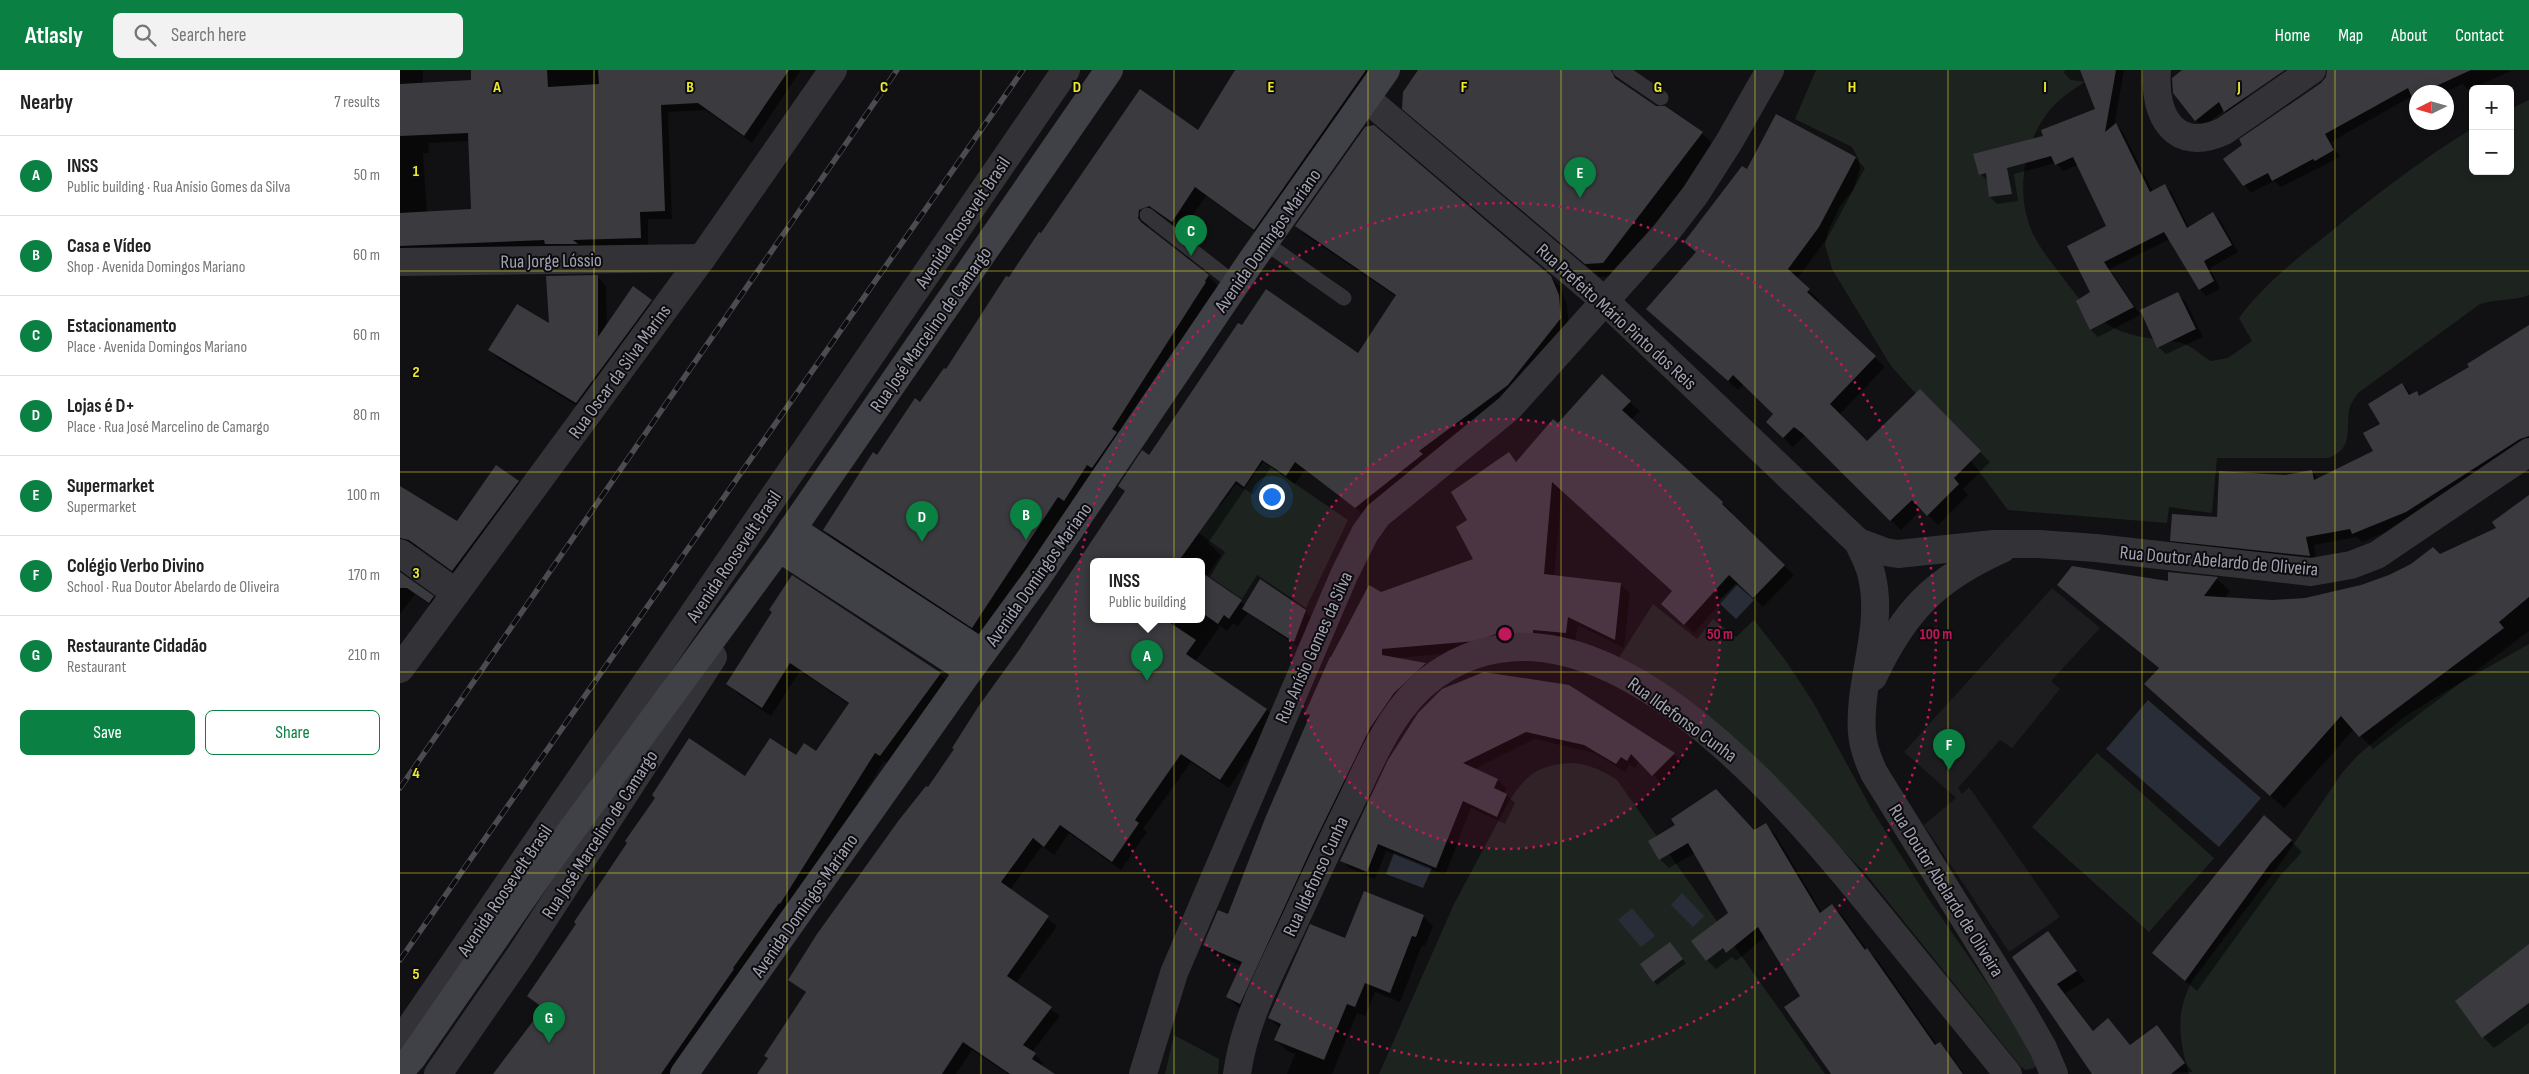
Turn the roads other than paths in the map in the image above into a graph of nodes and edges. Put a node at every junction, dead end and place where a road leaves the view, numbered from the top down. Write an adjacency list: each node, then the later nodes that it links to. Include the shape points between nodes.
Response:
1 (833, 70): 13 (street, Rua Oscar da Silva Marins)
2 (1066, 70): 28 (street, Avenida Roosevelt Brasil)
3 (1109, 70): 19 (main road, Rua José Marcelino de Camargo)
4 (1386, 70): 10 (main road, Avenida Domingos Mariano)
5 (1620, 70): 9 (lane)
6 (1770, 70): 17 (street, Rua Anísio Gomes da Silva, via 1695,195)
7 (2157, 70): 8 (street, via 2160,106 2170,127 2185,138 2212,136 2224,130)
8 (2312, 70)
9 (1661, 98)
10 (1367, 99): 12 (main road, Avenida Domingos Mariano); 17 (street, Rua Prefeito Mário Pinto dos Reis)
11 (1146, 215): 15 (lane)
12 (1264, 242): 15 (main road, Avenida Domingos Mariano); 16 (lane)
13 (702, 258): 14 (street, Rua Jorge Lóssio); 24 (street, Rua Oscar da Silva Marins)
14 (400, 262)
15 (1235, 284): 25 (main road, Avenida Domingos Mariano, via 1037,578)
16 (1344, 298)
17 (1606, 302): 20 (street, Rua Prefeito Mário Pinto dos Reis); 33 (street, Rua Anísio Gomes da Silva, via 1509,408 1371,524 1344,575 1174,972)
18 (2529, 452): 21 (street, Rua Doutor Abelardo de Oliveira, via 2377,555 2331,569 2311,572)
19 (785, 538): 23 (main road, Rua José Marcelino de Camargo); 25 (main road)
20 (1858, 542): 21 (street, Rua Doutor Abelardo de Oliveira, via 1898,554); 27 (street, Rua Doutor Abelardo de Oliveira, via 1872,577 1876,614)
21 (2025, 543): 27 (street, Rua Doutor Abelardo de Oliveira, via 1983,558 1934,589 1889,646)
22 (400, 554): 24 (street)
23 (750, 588): 30 (main road, Rua José Marcelino de Camargo, via 543,869); 31 (street, Rua José Marcelino de Camargo, via 722,643 521,954)
24 (456, 593): 26 (street, Rua Oscar da Silva Marins)
25 (975, 662): 29 (main road, Avenida Domingos Mariano)
26 (400, 669)
27 (1863, 700): 36 (street, Rua Doutor Abelardo de Oliveira, via 1862,734 1874,773 2024,1013)
28 (400, 1042)
29 (698, 1062): 32 (main road, Avenida Domingos Mariano)
30 (400, 1071)
31 (438, 1074)
32 (684, 1074)
33 (1143, 1074)
34 (1237, 1074): 35 (street, Rua Ildefonso Cunha, via 1240,1049 1251,1013 1340,823 1391,724 1423,685 1449,666 1473,656 1518,645 1557,649 1602,663 1651,691 1741,761 1820,843)
35 (2008, 1074)
36 (2054, 1074)

